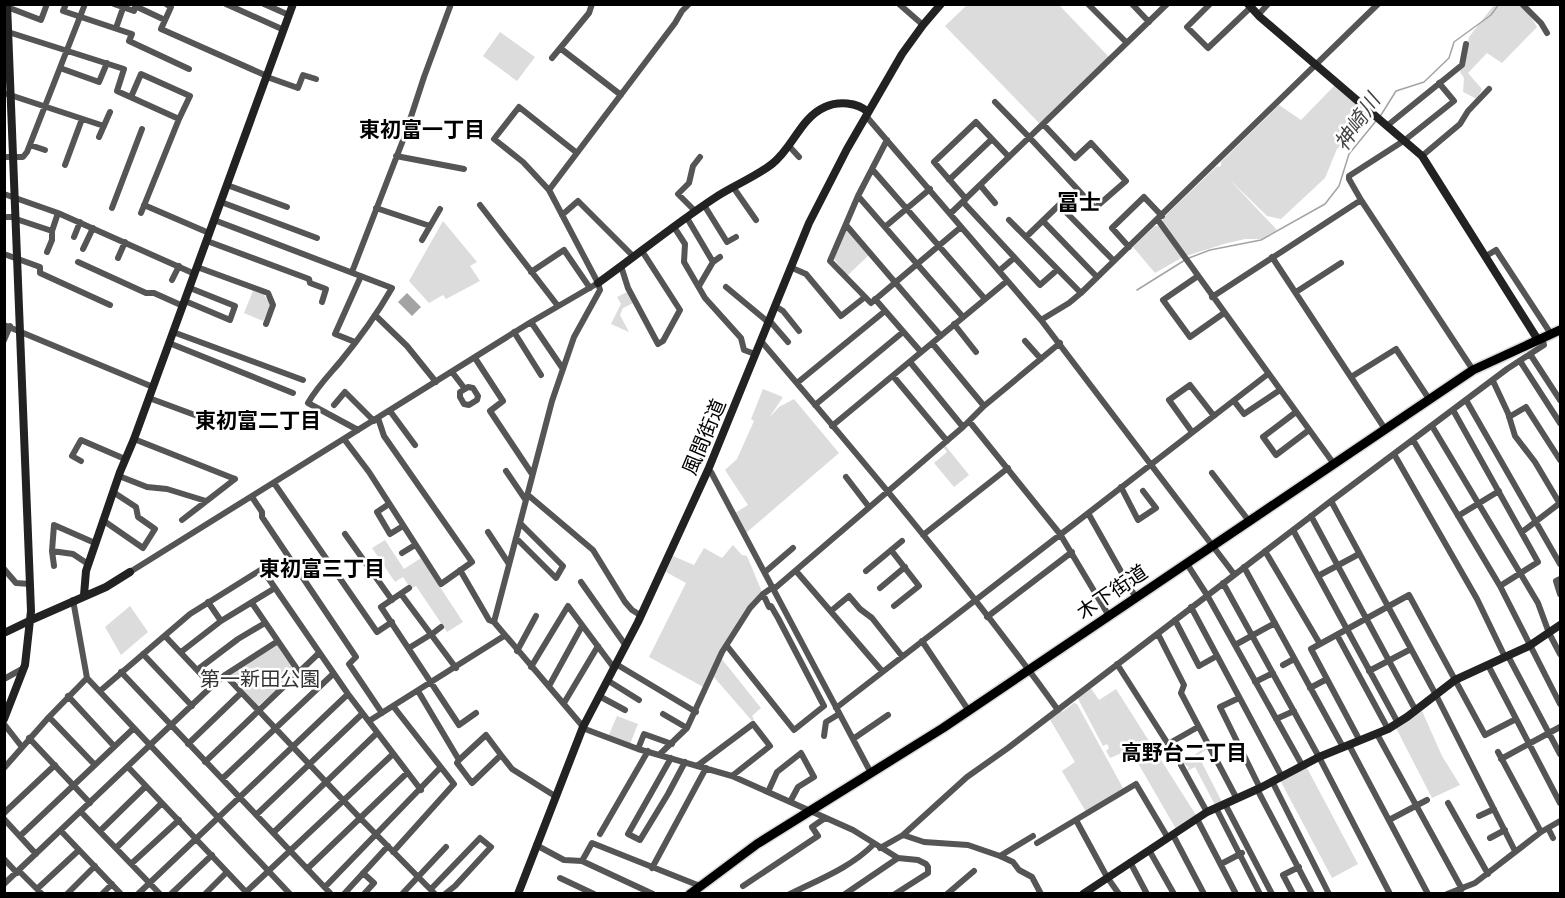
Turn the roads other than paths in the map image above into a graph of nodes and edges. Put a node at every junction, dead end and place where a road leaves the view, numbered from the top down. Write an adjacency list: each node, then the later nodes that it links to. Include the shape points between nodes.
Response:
1 (47, 4): 22 (street, via 41,20)
2 (66, 4): 27 (street, via 63,11)
3 (85, 4): 27 (street)
4 (114, 4): 24 (street)
5 (166, 4): 28 (street, via 171,7)
6 (226, 4): 32 (street)
7 (264, 4): 25 (street)
8 (293, 4): 25 (street)
9 (451, 4): 70 (street)
10 (592, 4): 37 (street)
11 (689, 4): 49 (street)
12 (899, 4): 30 (street)
13 (941, 4): 30 (street, 風間街道)
14 (1088, 4): 35 (street)
15 (1132, 4): 29 (street)
16 (1167, 4): 29 (street)
17 (1210, 4): 23 (street, via 1187,27 1208,48)
18 (1269, 4): 26 (street)
19 (1378, 4): 41 (street)
20 (1522, 4): 34 (street)
21 (136, 5): 24 (street, via 134,11); 28 (street)
22 (7, 6): 33 (street)
23 (1250, 6): 26 (street)
24 (123, 8): 31 (street)
25 (289, 15): 32 (street)
26 (1258, 15): 41 (street)
27 (81, 16): 31 (street); 38 (street)
28 (165, 20): 44 (street, via 161,29)
29 (1149, 22): 35 (street)
30 (923, 25): 54 (street, 風間街道)
31 (116, 28): 43 (street, via 132,34 129,41)
32 (284, 30): 44 (street)
33 (6, 32): 38 (street); 48 (street)
34 (1547, 33)
35 (1127, 43): 57 (street)
36 (1466, 44): 46 (street, via 1462,65)
37 (560, 48): 39 (street); 49 (street)
38 (67, 51): 40 (street); 42 (street)
39 (552, 58)
40 (107, 63): 42 (street, via 99,82); 50 (street, via 124,69 117,91)
41 (1317, 65): 58 (street); 108 (street)
42 (60, 68): 52 (street)
43 (189, 69)
44 (267, 76): 45 (street, via 298,88 303,75); 80 (street)
45 (316, 79)
46 (1439, 83): 58 (street); 65 (street, via 1454,101)
47 (1489, 89): 71 (street, via 1460,124)
48 (8, 94): 52 (street); 72 (street)
49 (621, 95): 69 (street)
50 (131, 97): 56 (street); 56 (street, via 141,74 190,96)
51 (995, 102): 62 (street)
52 (45, 106): 55 (street); 66 (street)
53 (110, 112): 59 (street)
54 (867, 114): 64 (street); 67 (street, via 856,105 827,106 811,116); 148 (street, 風間街道, via 831,178)
55 (82, 119): 59 (street); 76 (street)
56 (179, 119): 92 (street)
57 (1043, 124): 62 (street); 62 (street, via 1075,158 1091,143 1126,180 1095,208)
58 (1388, 125): 65 (street)
59 (104, 126): 61 (street)
60 (142, 129): 96 (street)
61 (99, 137)
62 (1029, 137): 75 (street)
63 (992, 139): 75 (street); 79 (street); 79 (street, via 976,122 934,162)
64 (887, 140): 78 (street); 83 (street)
65 (1405, 140): 71 (street); 89 (street, via 1349,176)
66 (30, 145): 68 (street); 72 (street, via 23,157)
67 (789, 146): 74 (street); 82 (street, via 775,162)
68 (45, 150)
69 (577, 153): 84 (street); 84 (street, via 519,107 494,139)
70 (396, 156): 77 (street); 97 (street)
71 (1422, 156): 134 (street)
72 (9, 157): 87 (street)
73 (700, 157): 100 (street, via 678,194)
74 (799, 157)
75 (1009, 157): 81 (street)
76 (65, 165)
77 (464, 169)
78 (872, 169): 86 (street); 99 (street)
79 (950, 180): 88 (street)
80 (227, 185): 90 (street); 95 (street)
81 (980, 185): 88 (street); 91 (street)
82 (733, 187): 94 (street); 110 (street)
83 (930, 189): 99 (street); 103 (street)
84 (549, 190): 104 (street)
85 (4, 194): 87 (street)
86 (858, 196): 114 (street); 116 (street)
87 (15, 198): 101 (street); 106 (street)
88 (964, 200): 103 (street); 140 (street)
89 (1361, 200): 137 (street); 210 (street)
90 (221, 202): 109 (street); 125 (street)
91 (995, 203)
92 (144, 205): 102 (street); 122 (street)
93 (480, 205): 153 (street)
94 (704, 205): 100 (street); 123 (street, via 727,242)
95 (287, 207)
96 (112, 208)
97 (376, 208): 115 (street); 152 (street)
98 (440, 209): 115 (street)
99 (907, 209): 116 (street); 128 (street)
100 (695, 212): 107 (street)
101 (58, 213): 113 (street); 120 (street)
102 (141, 213)
103 (951, 213): 117 (street)
104 (562, 214): 135 (street, via 578,201); 159 (street)
105 (4, 217): 106 (street)
106 (16, 218): 120 (street); 138 (street)
107 (687, 218): 118 (street); 143 (street)
108 (1160, 218): 129 (street); 129 (street, via 1144,196 1112,228); 155 (street)
109 (214, 219): 122 (street); 152 (street)
110 (756, 220)
111 (1009, 220): 124 (street)
112 (1043, 221): 124 (street); 141 (street, via 1059,205); 156 (street)
113 (80, 222): 119 (street); 121 (street)
114 (846, 225): 160 (street); 167 (street, via 830,261)
115 (430, 226): 126 (street)
116 (886, 226): 145 (street)
117 (962, 226): 128 (street); 151 (street)
118 (674, 227): 131 (street); 161 (street, via 685,244 684,262)
119 (93, 228): 127 (street); 130 (street)
120 (52, 231): 132 (street)
121 (74, 237)
122 (208, 237): 149 (street); 171 (street, via 309,279 326,289)
123 (736, 237)
124 (1026, 237): 150 (street)
125 (317, 238)
126 (422, 240)
127 (125, 242): 139 (street); 146 (street)
128 (939, 245): 145 (street); 170 (street)
129 (1129, 247): 141 (street)
130 (83, 249)
131 (642, 251): 135 (street); 147 (street, via 680,310 658,344 628,288)
132 (47, 252)
133 (4, 254): 138 (street)
134 (1486, 256): 191 (street); 191 (street, via 1497,250)
135 (634, 257): 147 (street)
136 (720, 257): 143 (street)
137 (1272, 257): 165 (street); 168 (street)
138 (17, 258): 173 (street, via 40,267 40,273); 186 (street)
139 (118, 258)
140 (1014, 258): 150 (street, via 1040,285); 151 (street)
141 (1114, 261): 156 (street)
142 (78, 262): 172 (street, via 146,293)
143 (713, 262): 161 (street)
144 (1341, 263): 165 (street)
145 (918, 264): 160 (street); 179 (street)
146 (179, 266): 149 (street); 157 (street)
147 (621, 266): 159 (street)
148 (790, 267): 167 (street, via 806,274 841,316); 175 (street, 風間街道)
149 (196, 270): 163 (street); 183 (street, via 268,293 273,305)
150 (1057, 270): 166 (street)
151 (999, 271): 158 (street)
152 (352, 272): 154 (street)
153 (531, 272): 164 (street, via 564,250); 174 (street)
154 (362, 276): 178 (street, via 392,288); 196 (street, via 335,334)
155 (1198, 276): 168 (street); 177 (street, via 1164,300 1190,337)
156 (1097, 277): 166 (street)
157 (172, 280)
158 (1007, 281): 170 (street); 180 (street)
159 (598, 283): 164 (street); 209 (street, via 600,290 574,337)
160 (896, 283): 169 (street); 192 (street)
161 (699, 286): 203 (street, via 741,338 744,350)
162 (726, 287): 181 (street)
163 (190, 288): 172 (street); 172 (street, via 235,306 230,320)
164 (590, 288): 174 (street)
165 (1296, 292): 215 (street)
166 (1080, 293): 180 (street)
167 (866, 297): 169 (street, via 871,303)
168 (1212, 297): 177 (street)
169 (875, 299): 176 (street)
170 (985, 299): 179 (street)
171 (322, 302)
172 (184, 303): 188 (street)
173 (110, 305)
174 (558, 306): 182 (street)
175 (775, 306): 181 (street, 風間街道); 187 (street)
176 (885, 311): 190 (street); 219 (street)
177 (1224, 313): 212 (street)
178 (376, 316): 196 (street); 218 (street)
179 (963, 317): 184 (street)
180 (1041, 320): 200 (street)
181 (769, 321): 194 (street, 風間街道); 197 (street)
182 (531, 322): 189 (street); 209 (street)
183 (266, 324)
184 (954, 324): 192 (street); 202 (street)
185 (7, 326): 186 (street); 193 (street)
186 (19, 330): 220 (street); 327 (street)
187 (799, 331)
188 (173, 332): 198 (street); 216 (street)
189 (514, 332): 205 (street); 213 (street)
190 (903, 332): 201 (street); 230 (street)
191 (1552, 335): 204 (street); 210 (main road, 木下街道)
192 (941, 336): 199 (street)
193 (4, 340)
194 (761, 341): 203 (street, 風間街道); 219 (street)
195 (1025, 341): 206 (street)
196 (355, 342): 245 (street, via 308,403)
197 (788, 342)
198 (169, 343): 220 (street); 223 (street)
199 (932, 343): 201 (street); 231 (street)
200 (1060, 343): 206 (street); 257 (street)
201 (921, 352): 208 (street)
202 (976, 352)
203 (755, 354): 260 (street, 風間街道)
204 (1530, 354): 207 (street); 227 (street)
205 (475, 358): 211 (street); 263 (street, via 503,401 490,411)
206 (1041, 359): 231 (street)
207 (1520, 361): 217 (street); 239 (street)
208 (910, 362): 214 (street); 243 (street)
209 (562, 369): 263 (street)
210 (1473, 370): 225 (main road, 木下街道)
211 (452, 372): 218 (street); 221 (street)
212 (1268, 374): 222 (street); 228 (street)
213 (541, 375)
214 (893, 376): 240 (street); 251 (street)
215 (1351, 377): 225 (street, via 1396,349); 244 (street)
216 (303, 380)
217 (1492, 381): 226 (street); 236 (street)
218 (436, 382): 233 (street)
219 (796, 383): 230 (street)
220 (153, 387): 224 (street)
221 (465, 389)
222 (1280, 390): 228 (street, via 1244,414); 234 (street)
223 (293, 393)
224 (149, 398): 242 (street); 248 (street)
225 (1429, 399): 244 (main road, 木下街道)
226 (1466, 400): 232 (street); 284 (street)
227 (1560, 400)
228 (1233, 401): 235 (street)
229 (334, 405): 237 (street, via 345,392)
230 (814, 405): 240 (street)
231 (984, 406): 238 (street)
232 (1453, 410): 241 (street); 269 (street)
233 (390, 411): 237 (street); 252 (street)
234 (1296, 412): 246 (street); 246 (street, via 1263,437 1276,455)
235 (1214, 416): 247 (street); 247 (street, via 1190,385 1169,400)
236 (1509, 417): 255 (street, via 1526,407); 278 (street, via 1515,436)
237 (376, 419): 245 (street); 316 (street, via 472,562)
238 (969, 421): 243 (street); 259 (street)
239 (1560, 423)
240 (832, 426): 271 (street)
241 (1432, 426): 250 (street); 276 (street)
242 (230, 428)
243 (963, 428): 251 (street)
244 (1385, 429): 258 (main road, 木下街道)
245 (358, 430): 249 (street)
246 (1309, 430): 258 (street)
247 (1192, 432): 257 (street)
248 (134, 439): 254 (street); 274 (street, via 235,478)
249 (344, 439): 266 (street); 277 (street)
250 (1413, 440): 253 (street); 282 (street)
251 (947, 441): 271 (street)
252 (415, 446)
253 (1394, 454): 275 (street); 389 (street)
254 (125, 459): 256 (street, via 81,440 72,456); 264 (street)
255 (1560, 460)
256 (81, 461)
257 (1152, 463): 267 (street); 299 (street)
258 (1334, 464): 286 (main road, 木下街道)
259 (1008, 468): 293 (street); 294 (street)
260 (708, 470): 320 (street); 348 (street, 風間街道)
261 (507, 471): 273 (street)
262 (1212, 472): 286 (street)
263 (532, 474): 273 (street)
264 (119, 476): 270 (street); 274 (street)
265 (846, 477): 279 (street)
266 (274, 483): 272 (street); 356 (street, via 377,633)
267 (1121, 487): 268 (street, via 1138,520 1156,508); 280 (street)
268 (1143, 491)
269 (1499, 491): 276 (street); 291 (street)
270 (113, 492): 285 (street); 285 (street, via 136,507 138,518 156,529 143,548)
271 (887, 492): 279 (street); 294 (street)
272 (252, 496): 319 (street); 439 (street, via 356,657 348,664)
273 (527, 497): 287 (street); 348 (street, via 593,550 625,602)
274 (206, 501): 283 (street)
275 (1331, 501): 281 (street); 306 (street)
276 (1479, 503): 282 (street); 321 (street)
277 (389, 504): 288 (street); 288 (street, via 377,512 390,534)
278 (1560, 504): 284 (street)
279 (869, 507): 317 (street)
280 (1088, 513): 293 (street); 338 (street)
281 (1311, 516): 289 (street); 312 (street)
282 (1458, 516): 328 (street)
283 (182, 520)
284 (1537, 520): 291 (street); 310 (street)
285 (104, 521): 297 (street)
286 (1249, 521): 299 (main road, 木下街道)
287 (520, 524): 295 (street); 295 (street, via 563,566 556,578)
288 (403, 526): 298 (street)
289 (1293, 530): 303 (street); 323 (street)
290 (488, 532): 308 (street)
291 (1522, 532): 321 (street, via 1538,562)
292 (345, 534): 340 (street)
293 (1060, 534): 304 (street); 341 (street)
294 (923, 535): 341 (street)
295 (516, 538): 308 (street)
296 (902, 541): 301 (street)
297 (95, 543): 302 (street, via 54,525); 307 (street)
298 (416, 545): 305 (street); 316 (street, via 441,584)
299 (1214, 545): 309 (main road, 木下街道); 322 (street)
300 (793, 548): 320 (street)
301 (891, 550): 313 (street); 318 (street)
302 (52, 551): 307 (street, via 73,554); 311 (street)
303 (1265, 551): 314 (street); 374 (street)
304 (1072, 552): 350 (street); 351 (street)
305 (402, 553)
306 (1359, 554): 312 (street); 345 (street)
307 (88, 564): 336 (street)
308 (509, 564): 357 (street)
309 (1186, 564): 337 (street); 338 (main road, 木下街道)
310 (1560, 564)
311 (54, 566)
312 (1338, 566): 323 (street); 352 (street)
313 (905, 567): 332 (street); 344 (street, via 920,586)
314 (1244, 567): 322 (street); 359 (street)
315 (4, 569): 327 (street, via 16,583)
316 (460, 570): 357 (street, via 489,620)
317 (796, 571): 331 (street); 347 (street)
318 (866, 571)
319 (130, 572): 336 (street)
320 (765, 572): 331 (street)
321 (1521, 573): 328 (street); 365 (street)
322 (1234, 574): 326 (street)
323 (1318, 576): 363 (street)
324 (1560, 579): 335 (street, via 1556,581)
325 (581, 582): 375 (street)
326 (1223, 583): 337 (street); 368 (street)
327 (30, 584): 353 (street)
328 (1500, 586): 379 (street)
329 (275, 588): 342 (street, via 262,569); 343 (street); 384 (street)
330 (408, 588): 333 (street)
331 (773, 588): 334 (street); 434 (street)
332 (880, 588)
333 (400, 594): 340 (street); 367 (street)
334 (763, 594): 378 (street); 378 (street, via 824,706 794,730)
335 (1560, 594)
336 (84, 595): 339 (street)
337 (1207, 595): 346 (street); 376 (street)
338 (1136, 597): 350 (main road, 木下街道)
339 (73, 600): 353 (street); 408 (street)
340 (392, 600): 356 (street, via 381,607)
341 (974, 601): 351 (street); 372 (street)
342 (208, 602): 355 (street); 370 (street)
343 (252, 603): 355 (street); 358 (street)
344 (894, 606)
345 (1388, 607): 352 (street); 381 (street); 412 (street, via 1409,595)
346 (1191, 608): 354 (street); 388 (street)
347 (831, 610): 387 (street, via 849,596); 401 (street)
348 (640, 615): 375 (street, 風間街道)
349 (536, 616): 382 (street)
350 (1109, 616): 400 (main road, 木下街道)
351 (987, 617): 400 (street)
352 (1367, 618): 363 (street); 391 (street)
353 (31, 620): 364 (street); 397 (street)
354 (1175, 620): 366 (street); 388 (street, via 1198,666)
355 (221, 621): 383 (street)
356 (392, 622): 380 (street)
357 (494, 622): 371 (street)
358 (266, 623): 373 (street); 399 (street, via 237,639)
359 (1275, 623): 368 (street); 390 (street)
360 (1560, 625): 365 (street)
361 (582, 626): 377 (street); 396 (street, via 568,606); 416 (street)
362 (441, 627): 367 (street)
363 (1347, 630): 369 (street); 402 (street)
364 (5, 632)
365 (1550, 633): 379 (street); 386 (street)
366 (1158, 634): 392 (street); 455 (street, via 1184,685 1180,693)
367 (431, 635): 380 (street); 398 (street)
368 (1252, 635): 376 (street); 405 (street)
369 (1336, 635): 374 (street); 460 (street)
370 (165, 636): 383 (street); 385 (street)
371 (504, 636): 382 (street); 398 (street)
372 (922, 640): 387 (street); 435 (street)
373 (278, 641): 404 (street); 407 (street)
374 (1320, 644): 410 (street, via 1311,649)
375 (626, 645): 395 (street, 風間街道)
376 (1235, 645): 413 (street)
377 (598, 646): 395 (street); 427 (street)
378 (727, 646): 438 (street)
379 (1529, 646): 389 (street); 428 (street)
380 (409, 648): 414 (street)
381 (1411, 649): 391 (street); 422 (street)
382 (517, 651): 396 (street)
383 (181, 652): 399 (street)
384 (319, 653): 404 (street); 406 (street)
385 (143, 654): 403 (street); 429 (street)
386 (1560, 654)
387 (902, 656): 401 (street)
388 (1217, 656): 425 (street)
389 (1507, 656): 394 (street); 462 (street)
390 (1294, 659): 393 (street); 417 (street)
391 (1389, 661): 402 (street); 437 (street)
392 (1118, 664): 432 (street); 455 (street, via 1168,744)
393 (1283, 665)
394 (1488, 665): 412 (street); 448 (street)
395 (615, 666): 411 (street, 風間街道); 438 (street)
396 (531, 667): 416 (street)
397 (24, 668): 409 (street); 446 (street)
398 (456, 668): 414 (street)
399 (197, 670): 415 (street)
400 (1029, 670): 432 (street); 435 (main road, 木下街道)
401 (882, 671): 434 (street)
402 (1369, 671): 450 (street)
403 (121, 672): 418 (street); 452 (street)
404 (299, 672): 433 (street)
405 (1273, 673): 413 (street); 436 (street)
406 (333, 674): 421 (street); 458 (street)
407 (225, 675): 415 (street); 420 (street)
408 (87, 678): 418 (street); 423 (street)
409 (4, 679)
410 (1328, 679): 417 (street); 467 (street)
411 (607, 680): 424 (street, 風間街道); 426 (street)
412 (1455, 680): 422 (street); 448 (street, via 1485,735)
413 (1255, 681): 447 (street)
414 (432, 682): 419 (street); 440 (street, via 459,725)
415 (212, 686): 429 (street)
416 (549, 686): 427 (street)
417 (1310, 688): 474 (street)
418 (100, 691): 457 (street)
419 (418, 691): 430 (street); 484 (street)
420 (241, 693): 433 (street); 468 (street)
421 (348, 694): 441 (street); 473 (street)
422 (1436, 695): 437 (street); 522 (street)
423 (68, 696): 444 (street); 472 (street)
424 (599, 696): 431 (street); 454 (street, 風間街道)
425 (1239, 698): 500 (street); 506 (street, via 1220,707)
426 (639, 700)
427 (564, 703): 454 (street)
428 (1560, 704)
429 (192, 706): 452 (street)
430 (393, 706): 439 (street); 495 (street)
431 (625, 710)
432 (1058, 710): 546 (street, via 967,777)
433 (260, 711): 458 (street); 485 (street)
434 (838, 711): 464 (street, via 826,722); 466 (street)
435 (969, 711): 498 (main road, 木下街道)
436 (1294, 711): 447 (street); 482 (street)
437 (1416, 711): 450 (street)
438 (696, 712): 459 (street)
439 (382, 713): 449 (street)
440 (476, 713)
441 (362, 714): 449 (street); 487 (street)
442 (663, 714): 445 (street)
443 (888, 715): 466 (street)
444 (49, 717): 465 (street); 489 (street)
445 (670, 718): 453 (street); 459 (street)
446 (4, 719)
447 (1276, 719): 491 (street)
448 (1516, 719): 470 (street)
449 (369, 721): 461 (street)
450 (1398, 723): 460 (street)
451 (4, 724): 475 (street)
452 (171, 726): 468 (street); 471 (street)
453 (665, 726)
454 (583, 727): 476 (street); 509 (street, 風間街道)
455 (1198, 727): 511 (street)
456 (1560, 727): 462 (street)
457 (134, 728): 471 (street); 472 (street)
458 (275, 728): 473 (street); 501 (street)
459 (687, 728): 469 (street)
460 (1388, 729): 463 (street)
461 (377, 733): 479 (street); 503 (street)
462 (1550, 733): 470 (street); 478 (street)
463 (1377, 735): 467 (street); 520 (street)
464 (824, 736)
465 (29, 738): 475 (street); 488 (street)
466 (853, 739): 498 (street)
467 (1360, 741): 474 (street)
468 (188, 744): 485 (street)
469 (672, 744): 476 (street, via 644,734); 480 (street)
470 (1529, 744): 519 (street); 542 (street, via 1500,755)
471 (150, 745): 493 (street); 529 (street)
472 (114, 746): 489 (street)
473 (293, 746): 487 (street); 510 (street)
474 (1346, 746): 482 (street); 536 (street)
475 (22, 747): 494 (street)
476 (638, 749): 477 (street)
477 (648, 751): 480 (street); 544 (street)
478 (1560, 753)
479 (393, 754): 497 (street); 512 (street)
480 (660, 754): 483 (street)
481 (501, 755): 484 (street, via 486,735); 484 (street, via 472,783 457,763); 509 (street, via 512,769)
482 (1319, 757): 491 (street); 634 (street)
483 (671, 758): 486 (street); 486 (street, via 628,834 640,840)
484 (459, 760)
485 (206, 762): 501 (street)
486 (684, 762): 492 (street)
487 (309, 764): 503 (street); 527 (street)
488 (55, 765): 504 (street); 526 (street)
489 (95, 765): 504 (street)
490 (1181, 765): 525 (street)
491 (1302, 765): 500 (street)
492 (698, 766): 496 (street); 499 (street, via 753,724 770,746)
493 (128, 767): 505 (street); 515 (street)
494 (4, 768)
495 (440, 768): 507 (street); 565 (street, via 454,784)
496 (706, 768): 499 (street); 578 (street)
497 (407, 773): 507 (street); 530 (street)
498 (871, 773): 523 (main road, 木下街道)
499 (732, 776): 508 (street)
500 (1281, 777): 502 (street)
501 (222, 779): 510 (street)
502 (1272, 781): 506 (street); 633 (street)
503 (326, 782): 512 (street); 543 (street)
504 (74, 785): 515 (street); 547 (street)
505 (146, 786): 516 (street); 541 (street)
506 (1259, 789): 511 (street); 577 (street)
507 (421, 790): 545 (street)
508 (768, 792): 514 (street); 514 (street, via 777,772 801,753 814,777 798,788)
509 (555, 796): 555 (street, 風間街道)
510 (239, 797): 527 (street); 529 (street)
511 (1238, 799): 518 (street)
512 (343, 800): 530 (street); 561 (street)
513 (1427, 801): 520 (street)
514 (790, 802): 523 (street)
515 (90, 803): 524 (street)
516 (162, 803): 534 (street); 558 (street)
517 (1448, 803): 585 (street)
518 (1225, 804): 521 (street); 563 (street)
519 (1560, 804)
520 (1416, 806): 536 (street); 596 (street)
521 (1216, 808): 525 (street); 568 (street)
522 (1494, 809): 528 (street); 539 (street)
523 (809, 811): 531 (street); 592 (main road, 木下街道)
524 (81, 812): 540 (street); 541 (street)
525 (1207, 812): 533 (street)
526 (4, 813)
527 (256, 815): 543 (street)
528 (1479, 816)
529 (219, 817): 550 (street); 580 (street)
530 (360, 818): 545 (street); 579 (street)
531 (825, 818): 554 (street); 593 (street, via 812,827 818,836)
532 (4, 819): 547 (street)
533 (1197, 819): 549 (street); 575 (street)
534 (178, 820): 550 (street); 574 (street)
535 (1076, 820): 549 (street, via 1136,784); 553 (street); 587 (street)
536 (1389, 820): 635 (street)
537 (1560, 821): 538 (street)
538 (1548, 828): 542 (street); 552 (street)
539 (1505, 830): 551 (street); 564 (street)
540 (61, 831): 560 (street); 566 (street)
541 (100, 831): 558 (street)
542 (1541, 832): 564 (street)
543 (273, 833): 561 (street)
544 (600, 834)
545 (376, 835): 556 (street); 594 (street)
546 (903, 835): 559 (street); 569 (street, via 924,842 968,845)
547 (20, 836): 566 (street)
548 (1032, 836): 569 (street)
549 (1170, 837): 562 (street); 627 (street)
550 (196, 838): 567 (street); 589 (street)
551 (1490, 838)
552 (1553, 838)
553 (1037, 843)
554 (874, 844): 559 (street); 619 (street, via 856,860)
555 (536, 845): 572 (street, via 564,860); 615 (street, 風間街道)
556 (388, 846): 565 (street); 584 (street)
557 (446, 846): 586 (street)
558 (116, 848): 574 (street)
559 (880, 848): 570 (street)
560 (79, 850): 576 (street); 597 (street)
561 (290, 850): 579 (street); 580 (street)
562 (1149, 850): 573 (street); 626 (street)
563 (1248, 850): 568 (street); 630 (street)
564 (1515, 851): 585 (street)
565 (393, 852): 586 (street)
566 (36, 854): 582 (street)
567 (212, 855): 583 (street); 607 (street)
568 (1240, 855): 575 (street); 629 (street)
569 (1000, 856): 623 (street, via 1032,877)
570 (898, 858): 620 (street); 621 (street, via 918,860 926,864 928,873)
571 (4, 860): 582 (street)
572 (582, 861): 578 (street, via 592,843); 617 (street)
573 (1130, 862): 587 (street); 625 (street)
574 (131, 864): 589 (street)
575 (1221, 864): 628 (street)
576 (95, 866): 591 (street); 602 (street)
577 (1299, 867): 631 (street, via 1283,875); 632 (street)
578 (652, 868): 592 (street)
579 (307, 869): 594 (street)
580 (269, 870): 595 (street); 599 (street)
581 (974, 871): 622 (street)
582 (18, 872): 590 (street); 597 (street)
583 (227, 872): 599 (street); 608 (street)
584 (363, 873): 612 (street); 613 (street, via 374,884)
585 (1488, 874): 596 (street)
586 (418, 876): 598 (street); 600 (street)
587 (1107, 877): 601 (street); 624 (street)
588 (560, 878): 616 (street)
589 (149, 883): 605 (street); 606 (street)
590 (4, 884)
591 (112, 884): 603 (street); 604 (street)
592 (700, 886): 618 (main road, 木下街道)
593 (743, 886)
594 (325, 887): 611 (street)
595 (285, 888): 609 (street); 610 (street)
596 (1462, 889): 636 (street)
597 (40, 891)
598 (433, 891): 614 (street, via 480,838 491,847)
599 (245, 893)
600 (403, 893)
601 (1087, 893)
602 (67, 894)
603 (102, 894)
604 (122, 894)
605 (138, 894)
606 (160, 894)
607 (171, 894)
608 (205, 894)
609 (279, 894)
610 (290, 894)
611 (331, 894)
612 (345, 894)
613 (364, 894)
614 (445, 894)
615 (518, 894)
616 (594, 894)
617 (653, 894)
618 (690, 894)
619 (790, 894)
620 (845, 894)
621 (895, 894)
622 (947, 894)
623 (1041, 894)
624 (1119, 894)
625 (1148, 894)
626 (1174, 894)
627 (1204, 894)
628 (1236, 894)
629 (1260, 894)
630 (1272, 894)
631 (1293, 894)
632 (1312, 894)
633 (1329, 894)
634 (1390, 894)
635 (1428, 894)
636 (1447, 894)

